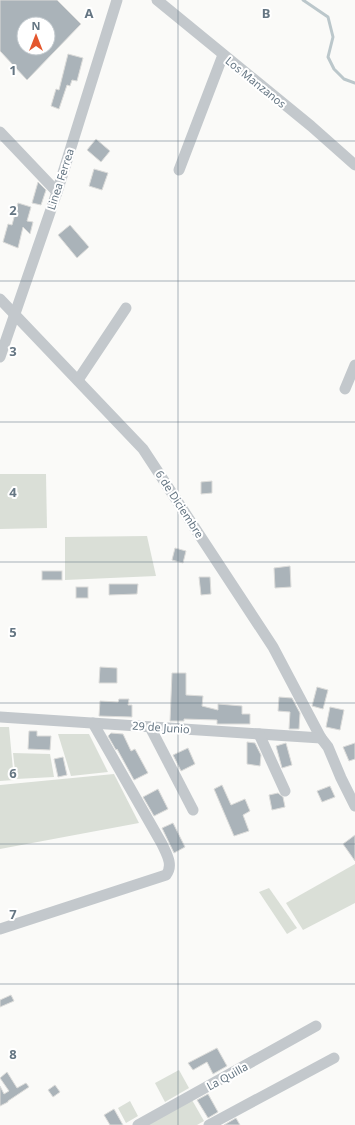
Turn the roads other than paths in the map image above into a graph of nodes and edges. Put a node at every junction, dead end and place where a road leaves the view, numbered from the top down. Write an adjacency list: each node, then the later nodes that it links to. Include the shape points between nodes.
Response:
1 (117, 0): 7 (street, Linea Ferrea)
2 (156, 0): 3 (street, Los Manzanos)
3 (223, 55): 5 (street, Los Manzanos, via 312,126); 6 (street)
4 (0, 132): 7 (street)
5 (355, 165)
6 (179, 170)
7 (57, 192): 10 (street, Linea Ferrea)
8 (0, 299): 10 (street, 6 de Diciembre)
9 (126, 308): 13 (street)
10 (15, 314): 11 (street, Linea Ferrea); 13 (street, 6 de Diciembre)
11 (0, 357)
12 (355, 365): 14 (street)
13 (78, 380): 19 (street, 6 de Diciembre, via 143,449 273,647)
14 (345, 389)
15 (0, 717): 16 (street, 29 de Junio)
16 (93, 723): 17 (street, 29 de Junio); 23 (street, via 162,844 170,865 169,871 166,875)
17 (150, 727): 18 (street, 29 de Junio); 22 (street)
18 (259, 734): 19 (street, 29 de Junio); 20 (street)
19 (322, 738): 21 (street, 6 de Diciembre)
20 (285, 791)
21 (355, 806)
22 (193, 810)
23 (0, 929)
24 (316, 1026): 26 (street, La Quilla)
25 (334, 1058): 27 (street)
26 (138, 1125)
27 (209, 1125)

